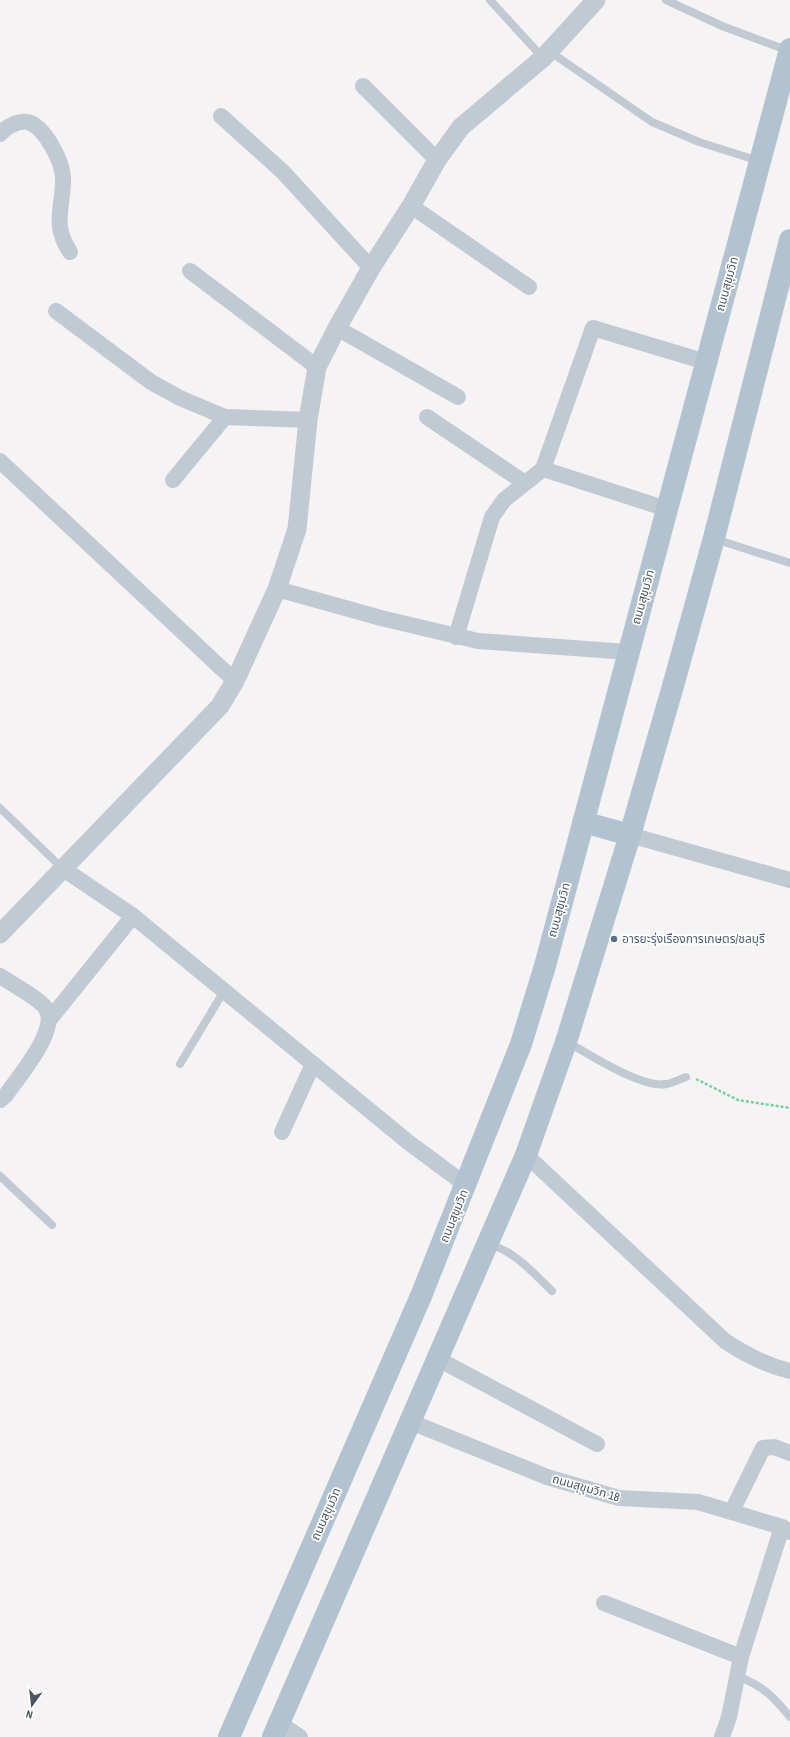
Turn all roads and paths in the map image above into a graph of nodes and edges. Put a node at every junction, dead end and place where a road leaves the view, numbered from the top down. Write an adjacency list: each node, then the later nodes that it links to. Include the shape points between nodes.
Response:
1 (490, 0): 5 (lane)
2 (596, 0): 5 (street)
3 (666, 0): 4 (lane, via 722,26)
4 (790, 50): 10 (main road, ถนนสุขุมวิท)
5 (546, 54): 9 (street, via 461,127); 10 (lane, via 652,122 699,142)
6 (363, 86): 9 (street)
7 (221, 116): 14 (street, via 282,172)
8 (0, 134): 13 (street, via 11,126 28,122 52,145 62,169 60,227 62,238)
9 (437, 160): 11 (street)
10 (760, 161): 19 (main road, ถนนสุขุมวิท)
11 (411, 206): 14 (street); 16 (street)
12 (790, 240): 30 (main road)
13 (70, 252)
14 (370, 268): 18 (street)
15 (190, 271): 20 (street)
16 (529, 287)
17 (56, 311): 22 (street, via 155,385)
18 (337, 328): 20 (street); 21 (street)
19 (706, 362): 26 (street, via 593,328); 29 (main road, ถนนสุขุมวิท)
20 (317, 367): 24 (street)
21 (458, 398)
22 (225, 417): 24 (street); 27 (street)
23 (427, 417): 28 (street)
24 (308, 420): 32 (street, via 297,529)
25 (0, 461): 35 (street)
26 (542, 469): 28 (street); 29 (street)
27 (172, 480)
28 (525, 483): 33 (street, via 504,500 492,517)
29 (667, 509): 34 (main road, ถนนสุขุมวิท)
30 (714, 538): 31 (lane); 38 (main road)
31 (790, 563)
32 (277, 589): 33 (street); 35 (street)
33 (456, 637): 34 (street, via 478,641)
34 (628, 652): 37 (main road, ถนนสุขุมวิท)
35 (236, 681): 39 (street, via 220,706)
36 (0, 808): 39 (lane)
37 (583, 822): 38 (main road); 55 (main road, ถนนสุขุมวิท, via 545,966 521,1044)
38 (630, 835): 40 (street); 46 (main road)
39 (62, 868): 41 (street); 42 (street)
40 (790, 880)
41 (133, 916): 44 (street); 45 (street)
42 (0, 934)
43 (0, 976): 45 (street, via 45,1006)
44 (224, 990): 47 (lane); 48 (street)
45 (50, 1019): 50 (street, via 42,1044)
46 (566, 1042): 49 (lane, via 649,1084 665,1085); 53 (main road)
47 (180, 1064)
48 (313, 1064): 52 (street); 55 (street, via 408,1142)
49 (686, 1077): 51 (path, via 699,1080 738,1100)
50 (0, 1100)
51 (790, 1108)
52 (282, 1132)
53 (526, 1155): 57 (main road); 60 (street, via 725,1341 749,1357 775,1368)
54 (0, 1176): 56 (lane)
55 (466, 1185): 71 (main road, ถนนสุขุมวิท, via 421,1296)
56 (52, 1225)
57 (488, 1244): 58 (lane, via 512,1253); 59 (main road)
58 (552, 1291)
59 (438, 1359): 61 (main road); 62 (street)
60 (790, 1371)
61 (411, 1422): 64 (street, ถนนสุขุมวิท 18, via 547,1477 618,1498 698,1502); 70 (main road)
62 (597, 1444)
63 (790, 1453): 64 (street, via 774,1447 764,1447)
64 (732, 1511): 65 (street, ถนนสุขุมวิท 18)
65 (786, 1529): 67 (street)
66 (604, 1603): 67 (street)
67 (741, 1657): 68 (street)
68 (737, 1676): 69 (lane, via 754,1682 768,1691); 73 (street, via 729,1717)
69 (790, 1717)
70 (276, 1730): 72 (street)
71 (229, 1737)
72 (300, 1737)
73 (722, 1737)

